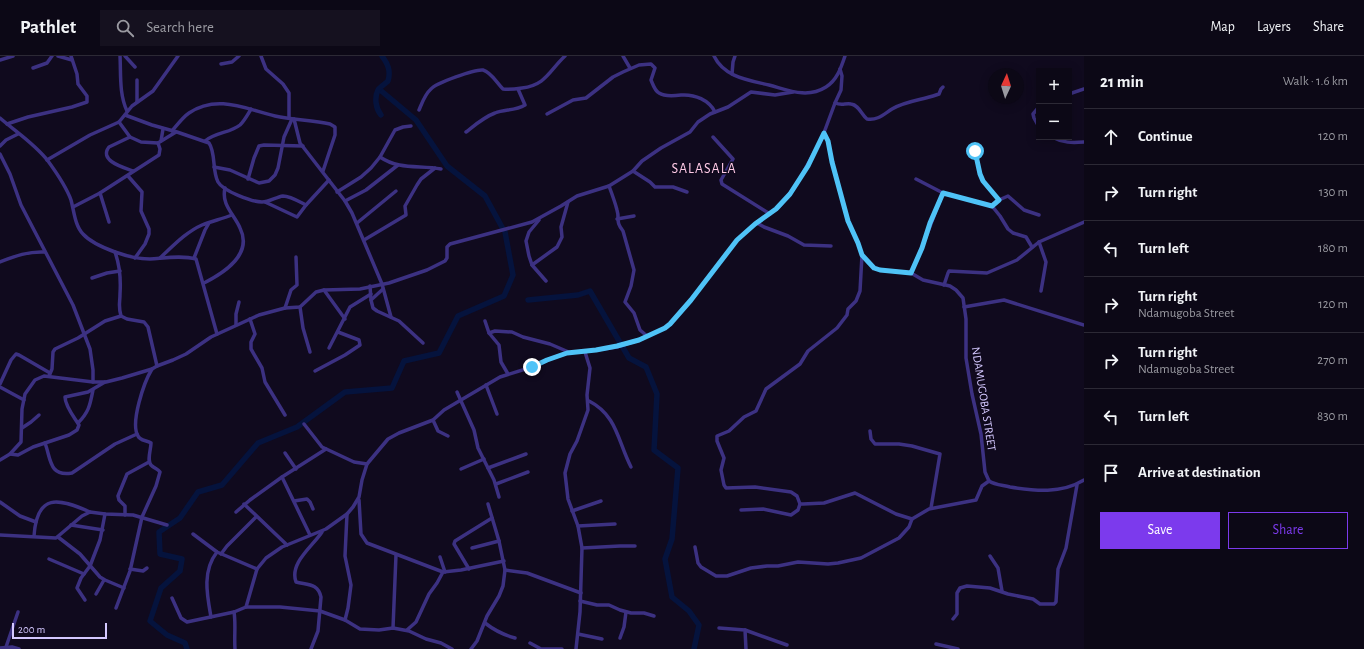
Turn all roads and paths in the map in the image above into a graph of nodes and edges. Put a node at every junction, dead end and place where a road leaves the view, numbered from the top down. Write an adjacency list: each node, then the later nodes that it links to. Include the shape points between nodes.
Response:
1 (11, 56): 15 (street)
2 (52, 56): 18 (street, via 47,63)
3 (58, 56): 14 (street)
4 (120, 56): 34 (street)
5 (125, 56): 17 (street)
6 (178, 56): 28 (street, via 153,91)
7 (239, 56): 16 (street, via 232,62)
8 (261, 56): 37 (street, via 266,69 289,93)
9 (565, 56): 24 (street, via 538,84)
10 (622, 56): 19 (street)
11 (714, 56): 21 (street, via 720,66)
12 (735, 56): 21 (street)
13 (845, 56): 20 (street)
14 (72, 58): 40 (street, via 78,84 88,96 87,102 28,116)
15 (0, 60)
16 (221, 64)
17 (135, 67)
18 (33, 68)
19 (630, 68): 33 (street, via 651,64 655,68 651,80 658,93 697,97 710,104); 35 (street, via 613,77 586,98 573,100)
20 (840, 69): 26 (street, via 834,80 826,87 804,94); 29 (street, via 842,85)
21 (732, 74): 26 (street)
22 (137, 80): 28 (street)
23 (943, 87): 29 (street, via 939,94 894,108 874,119 867,119 851,104)
24 (518, 89): 31 (street, via 503,89 488,73 477,70 439,82 431,88); 45 (street, via 525,105 493,113)
25 (1084, 89): 27 (street)
26 (793, 92): 33 (street, via 766,95 752,92)
27 (1072, 93)
28 (137, 102): 34 (street)
29 (835, 103): 46 (street)
30 (251, 109): 37 (street); 43 (street, via 227,103 205,105 188,114); 51 (street, via 240,124 230,131 214,135)
31 (419, 110)
32 (1036, 110): 39 (street, via 1033,114)
33 (715, 112): 66 (street, via 698,122 690,132 642,161)
34 (126, 113): 38 (street); 42 (street)
35 (547, 114)
36 (0, 118): 40 (street)
37 (292, 119): 55 (street); 56 (street); 65 (street, via 330,124 335,127 335,135)
38 (119, 122): 48 (street); 60 (street, via 90,135)
39 (1036, 122)
40 (7, 124): 47 (street)
41 (411, 126): 59 (street, via 395,130)
42 (164, 129): 43 (street); 52 (street)
43 (172, 131): 44 (street)
44 (177, 132): 51 (street); 52 (street)
45 (466, 132)
46 (824, 133): 86 (street, via 793,190); 103 (street, NDAMUGOBA STREET, via 848,221)
47 (18, 134): 54 (street); 60 (street)
48 (130, 137): 52 (street, via 141,142); 67 (street, via 109,147 106,155 115,165)
49 (713, 137): 86 (street, via 733,159 721,180 722,184)
50 (1058, 140): 53 (street, via 1070,143)
51 (205, 141): 62 (street, via 211,146)
52 (160, 142): 67 (street, via 159,155)
53 (1084, 142)
54 (0, 146)
55 (282, 146): 56 (street); 69 (street, via 259,146); 69 (street, via 278,168 269,182 259,183)
56 (303, 146): 65 (street)
57 (975, 151): 79 (street, via 983,181)
58 (0, 154): 101 (street)
59 (380, 157): 61 (street); 75 (street, via 366,173)
60 (47, 160): 85 (street, via 62,183)
61 (398, 165): 63 (street); 80 (street, via 366,190)
62 (214, 167): 69 (street, via 230,170); 73 (street, via 218,183)
63 (435, 168): 64 (street); 97 (street, via 417,185 405,206 406,215)
64 (441, 170)
65 (323, 171): 70 (street)
66 (633, 171): 72 (street); 76 (street, via 655,187 673,187)
67 (134, 172): 68 (street)
68 (128, 176): 78 (street); 104 (street, via 143,194 141,211 149,230 145,244)
69 (248, 178)
70 (329, 180): 75 (street); 83 (street)
71 (916, 180): 77 (street)
72 (609, 186): 82 (street, via 577,196); 91 (street, via 618,213)
73 (225, 188): 81 (street, via 245,198); 87 (street, via 224,200)
74 (396, 190): 95 (street)
75 (338, 192): 80 (street)
76 (687, 192)
77 (943, 193): 84 (street); 111 (street)
78 (100, 194): 85 (street); 92 (street)
79 (999, 200): 84 (street); 89 (street, via 1008,196 1024,210)
80 (345, 201): 95 (street)
81 (264, 202): 83 (street, via 283,196); 83 (street, via 297,217)
82 (568, 202): 90 (street); 109 (street, via 561,227 562,237 557,247)
83 (306, 205)
84 (992, 206): 100 (street, via 1008,229 1026,237)
85 (72, 207): 102 (street, via 82,234)
86 (770, 214): 96 (street)
87 (232, 215): 94 (street); 114 (street, via 243,235 243,248 225,272)
88 (634, 216): 91 (street)
89 (1039, 216)
90 (539, 219): 109 (street, via 526,241); 117 (street, via 450,244 447,247 447,258 441,263)
91 (617, 219): 137 (street, via 634,270 625,302 634,313 640,330)
92 (109, 222)
93 (1084, 222): 98 (street)
94 (209, 223): 105 (street, via 192,230); 106 (street)
95 (357, 223): 97 (street)
96 (757, 223): 99 (street, via 804,245); 137 (street, via 737,240 676,319 665,328)
97 (364, 240): 117 (street)
98 (1038, 242): 100 (street); 119 (street, via 1046,262)
99 (831, 246)
100 (1032, 247): 115 (street, via 1017,260 987,274 950,271)
101 (45, 252): 108 (street, via 24,253); 135 (street, via 73,305)
102 (115, 252): 104 (street); 110 (street)
103 (862, 255): 111 (street, NDAMUGOBA STREET, via 874,268); 193 (street, via 858,296 837,328 810,348 800,364 766,390 756,411 716,438 724,458 721,470 725,487 754,487 791,492 797,496)
104 (135, 258): 105 (street)
105 (160, 258): 106 (street)
106 (194, 258): 114 (street, via 197,260)
107 (296, 258): 125 (street, via 297,283 291,290)
108 (0, 262)
109 (532, 265): 113 (street)
110 (120, 271): 112 (street); 126 (street)
111 (911, 273): 115 (street, NDAMUGOBA STREET, via 923,280)
112 (92, 278)
113 (546, 281)
114 (204, 283): 136 (street)
115 (944, 285): 123 (street, NDAMUGOBA STREET, via 960,294)
116 (370, 286): 117 (street); 118 (street, via 348,290); 120 (street)
117 (383, 286): 121 (street); 127 (street)
118 (324, 290): 124 (street, via 316,292); 129 (street)
119 (1041, 291)
120 (371, 294): 121 (street); 129 (street, via 350,307)
121 (371, 300): 127 (street, via 373,308)
122 (240, 302): 131 (street)
123 (964, 306): 132 (street, via 1004,300); 183 (street, NDAMUGOBA STREET, via 966,358 981,434 985,472)
124 (300, 307): 125 (street); 140 (street)
125 (285, 308): 128 (street)
126 (120, 316): 135 (street, via 105,321); 143 (street, via 146,323)
127 (391, 317): 138 (street)
128 (250, 319): 131 (street); 159 (street, via 255,334 251,349 262,368 265,382)
129 (344, 319): 133 (street)
130 (485, 321): 134 (street)
131 (236, 325): 136 (street)
132 (1084, 325)
133 (338, 332): 139 (street); 145 (street, via 359,340 360,345)
134 (489, 332): 142 (street, via 512,332); 146 (street, via 498,345 501,362)
135 (84, 334): 147 (street, via 54,349); 148 (street, via 92,357)
136 (217, 334): 143 (street, via 186,354)
137 (647, 336): 141 (street, via 617,346)
138 (423, 343)
139 (329, 348)
140 (310, 352)
141 (585, 352): 142 (street); 156 (street, via 590,368 587,395)
142 (572, 353): 146 (street)
143 (157, 366): 144 (street)
144 (152, 369): 149 (street); 165 (street, via 147,377 137,411)
145 (315, 370)
146 (508, 374): 151 (street)
147 (49, 375): 148 (street); 150 (street, via 16,354); 154 (street, via 35,380 27,390)
148 (93, 382): 149 (street)
149 (106, 382): 152 (street)
150 (0, 385): 154 (street)
151 (486, 385): 155 (street); 157 (street)
152 (93, 390): 161 (street, via 90,406); 161 (street, via 65,397)
153 (457, 392): 155 (street)
154 (24, 400): 163 (street)
155 (461, 401): 160 (street, via 444,410); 172 (street)
156 (589, 401): 176 (street, via 607,415 614,425); 197 (street, via 588,410 566,466 568,499)
157 (497, 414)
158 (39, 415): 163 (street)
159 (285, 415)
160 (433, 420): 166 (street, via 438,431); 175 (street, via 388,439)
161 (78, 423): 167 (street, via 79,427 72,433)
162 (304, 424): 168 (street, via 317,442)
163 (22, 428): 170 (street, via 21,442)
164 (870, 431): 194 (street, via 875,444 912,446 940,454)
165 (136, 434): 167 (street, via 115,444 68,474 54,469); 174 (street, via 140,439 151,443)
166 (448, 436)
167 (45, 443): 170 (street, via 18,455)
168 (326, 449): 175 (street, via 354,462); 178 (street)
169 (285, 453): 178 (street)
170 (10, 454): 173 (street)
171 (526, 454): 177 (street)
172 (484, 459): 177 (street); 179 (street)
173 (0, 460)
174 (149, 462): 201 (street, via 125,476 118,496 125,506); 203 (street, via 160,472)
175 (367, 464): 186 (street)
176 (632, 466)
177 (488, 468): 184 (street)
178 (296, 469): 181 (street)
179 (461, 469)
180 (528, 472): 184 (street)
181 (282, 477): 188 (street); 191 (street)
182 (1084, 480): 185 (street)
183 (989, 481): 185 (street, via 999,485 1044,491); 194 (street, via 982,486 977,499 973,502)
184 (496, 484): 187 (street)
185 (1077, 485): 243 (street, via 1066,548 1058,568 1056,602 1052,605 1040,604 1033,599)
186 (359, 497): 202 (street); 228 (street, via 363,539)
187 (499, 497)
188 (294, 501): 195 (street, via 307,499); 217 (street)
189 (601, 501): 197 (street)
190 (0, 502): 207 (street, via 20,516)
191 (244, 504): 199 (street); 204 (street)
192 (488, 504): 205 (street)
193 (800, 504): 196 (street, via 798,510 791,515 763,509); 206 (street, via 824,504 855,493 896,514)
194 (931, 508): 206 (street)
195 (313, 509)
196 (740, 510)
197 (572, 511): 211 (street)
198 (90, 512): 200 (street); 207 (street, via 67,503 54,502 41,509); 209 (street)
199 (236, 512)
200 (105, 514): 201 (street); 212 (street)
201 (125, 514): 203 (street)
202 (347, 514): 213 (street); 258 (street, via 345,556 350,585)
203 (142, 517): 210 (street); 235 (street)
204 (256, 517): 222 (street); 227 (street)
205 (492, 518): 221 (street); 237 (street, via 455,541 454,544)
206 (912, 519): 224 (street, via 909,527 899,538 861,558 838,564 798,562 716,576 701,567)
207 (36, 522): 218 (street)
208 (615, 524): 211 (street)
209 (71, 525): 212 (street); 219 (street)
210 (167, 525)
211 (578, 526): 226 (street)
212 (103, 530): 233 (street)
213 (322, 531): 217 (street); 251 (street, via 299,560 295,576 296,582 312,585 320,592)
214 (193, 534): 227 (street)
215 (0, 535): 216 (street)
216 (7, 535): 218 (street); 220 (street)
217 (310, 535): 222 (street)
218 (34, 536): 219 (street)
219 (58, 537): 233 (street, via 80,554)
220 (0, 538)
221 (499, 541): 225 (street); 232 (street)
222 (287, 545): 236 (street, via 270,555)
223 (635, 546): 226 (street)
224 (696, 547)
225 (472, 548)
226 (582, 548): 244 (street)
227 (219, 553): 236 (street); 256 (street, via 211,558 207,575)
228 (396, 555): 239 (street); 260 (street)
229 (990, 556): 243 (street, via 998,568)
230 (440, 557): 239 (street)
231 (49, 559): 240 (street)
232 (504, 561): 237 (street); 238 (street)
233 (90, 566): 240 (street); 241 (street)
234 (147, 568): 235 (street, via 142,571)
235 (130, 569): 242 (street)
236 (257, 569): 249 (street)
237 (469, 569): 239 (street)
238 (505, 570): 244 (street, via 526,574); 259 (street, via 503,586)
239 (444, 572): 262 (street, via 429,594 416,622)
240 (84, 574): 247 (street, via 77,588)
241 (104, 580): 242 (street); 245 (street)
242 (124, 588): 250 (street)
243 (1002, 592): 257 (street, via 978,586 960,588 957,593 957,614)
244 (580, 593): 248 (street)
245 (96, 594)
246 (172, 598): 256 (street, via 184,621 191,622)
247 (85, 600)
248 (580, 601): 254 (street, via 609,605); 264 (street)
249 (246, 607): 251 (street); 253 (street)
250 (116, 608)
251 (320, 611): 258 (street); 276 (street, via 318,631)
252 (18, 612): 271 (street)
253 (234, 612): 256 (street); 275 (street)
254 (626, 612): 255 (street); 266 (street)
255 (654, 616)
256 (211, 617)
257 (953, 619)
258 (345, 620): 260 (street, via 360,629)
259 (485, 623): 265 (street); 273 (street)
260 (393, 628): 262 (street)
261 (719, 628): 263 (street)
262 (407, 630): 277 (street)
263 (745, 630): 270 (street); 280 (street)
264 (578, 634): 267 (street); 279 (street)
265 (515, 638)
266 (620, 638)
267 (602, 639)
268 (530, 643): 278 (street, via 542,649)
269 (936, 644): 281 (street)
270 (787, 645)
271 (6, 647): 272 (street); 274 (street)
272 (0, 648)
273 (474, 648)
274 (19, 649)
275 (235, 649)
276 (311, 649)
277 (452, 649)
278 (562, 649)
279 (576, 649)
280 (746, 649)
281 (958, 649)

